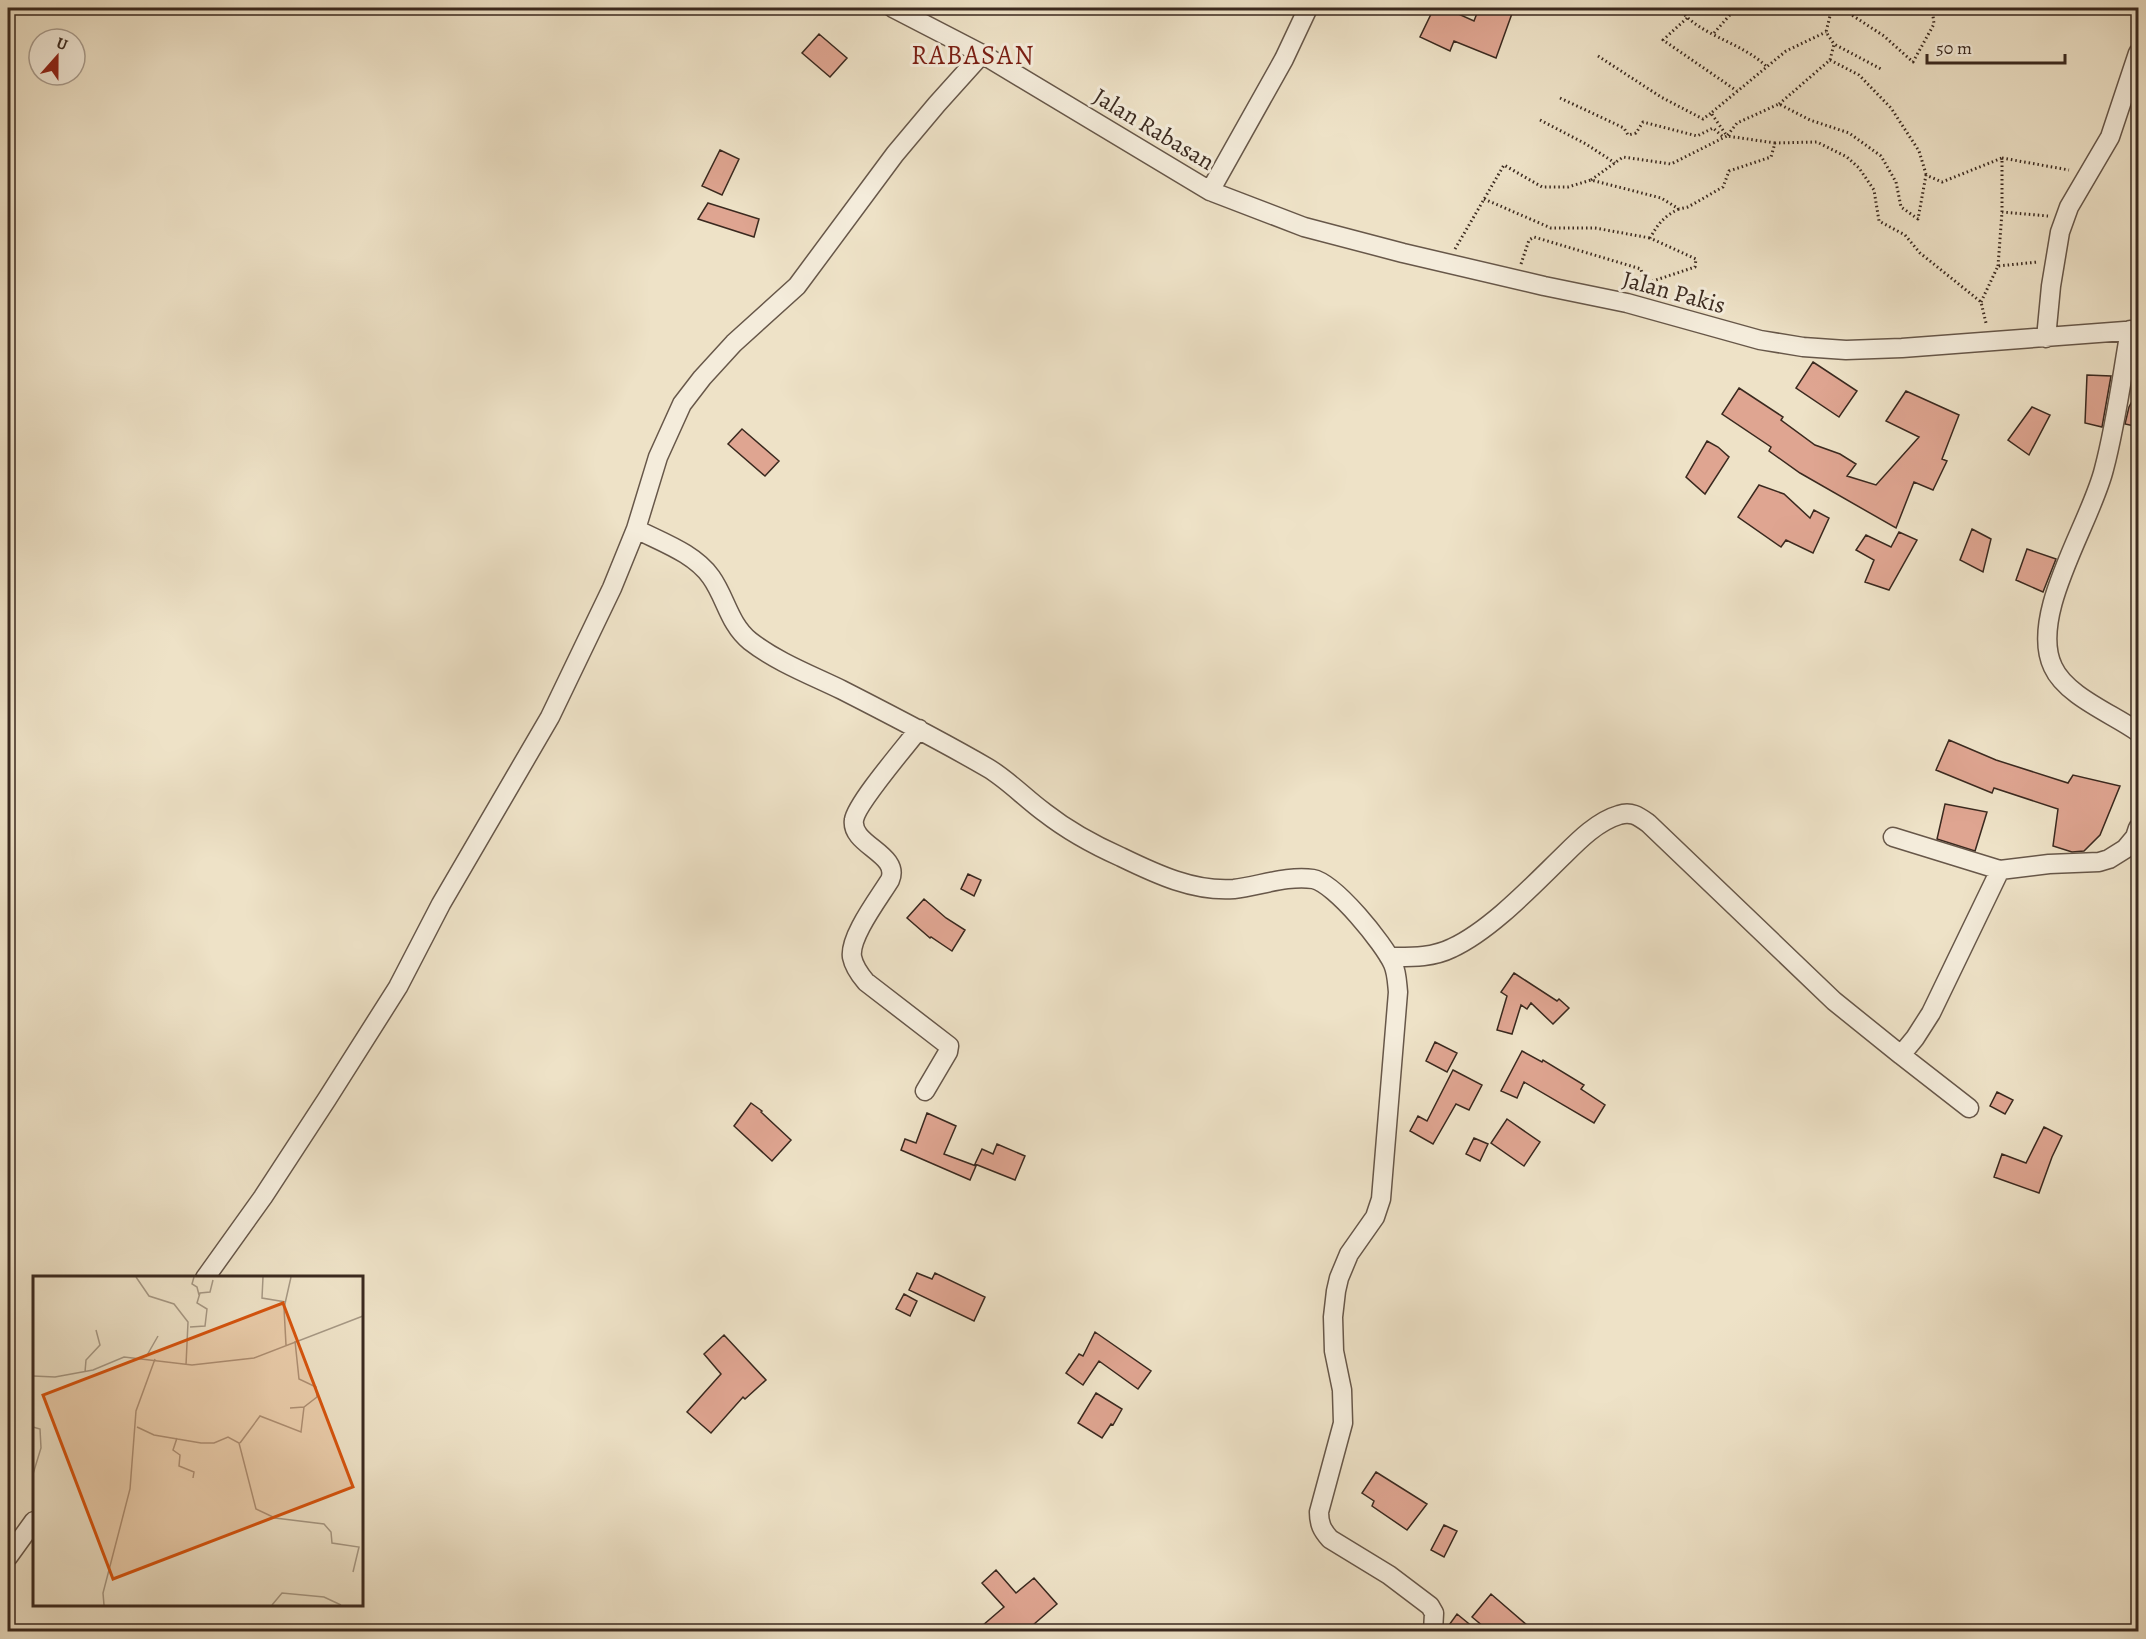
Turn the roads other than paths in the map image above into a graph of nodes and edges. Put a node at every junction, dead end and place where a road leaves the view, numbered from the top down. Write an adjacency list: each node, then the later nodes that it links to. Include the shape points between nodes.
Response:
1 (1308, 8): 5 (street, Jalan Rabasan)
2 (907, 10): 4 (street, Jalan Rabasan)
3 (2139, 53): 7 (street, via 2110,137 2060,232)
4 (982, 54): 5 (street, Jalan Rabasan); 8 (street, via 895,154 797,286 734,343 682,404 658,457)
5 (1210, 191): 7 (street, Jalan Pakis, via 1304,227 1628,303 1760,340 1803,347 1868,349)
6 (2134, 330): 7 (street, Jalan Pakis); 10 (street, via 2104,470 2052,603 2046,642 2052,666 2066,685)
7 (2046, 338)
8 (636, 529): 9 (street, via 699,563 716,585 735,625 751,642 783,662); 18 (street, via 565,689 441,904 398,987 263,1197)
9 (919, 729): 14 (street, via 991,770 1046,814 1092,843 1155,874 1214,889 1296,879 1321,882 1353,910); 16 (street, via 865,799 854,820 855,831 887,861 892,872 852,951 854,963 866,982 949,1046)
10 (2139, 732)
11 (2139, 828): 13 (street, via 2126,849 2109,859)
12 (1893, 837): 13 (street)
13 (2000, 870): 15 (street, via 1931,1013)
14 (1389, 957): 15 (street, via 1437,954 1453,948 1501,915 1602,822 1630,813 1648,823 1834,1001); 21 (street, via 1398,992 1381,1199 1375,1217 1349,1254 1336,1291 1334,1351 1344,1416 1319,1520 1337,1544 1389,1575 1430,1606 1434,1613)
15 (1901, 1055): 17 (street)
16 (925, 1091)
17 (1969, 1108)
18 (206, 1276)
19 (33, 1522): 20 (street)
20 (8, 1557)
21 (1433, 1632)

